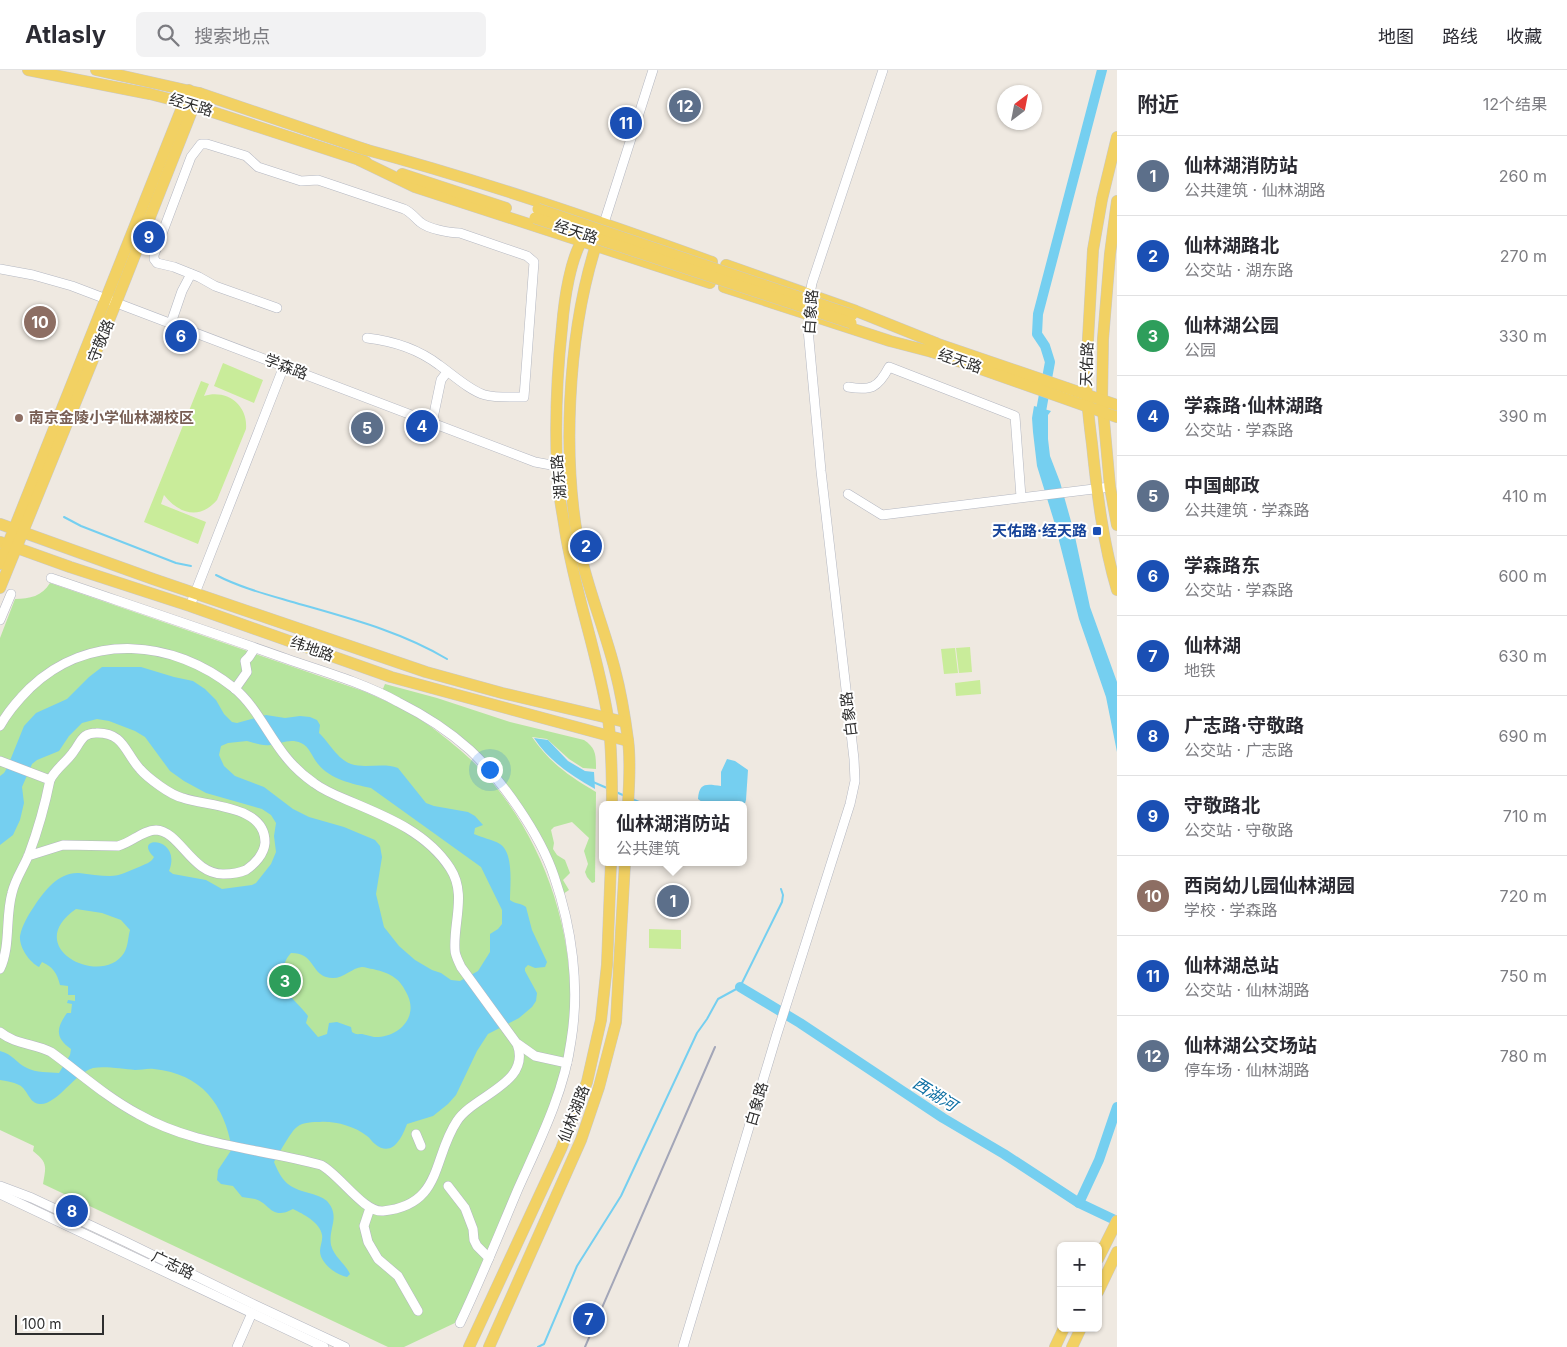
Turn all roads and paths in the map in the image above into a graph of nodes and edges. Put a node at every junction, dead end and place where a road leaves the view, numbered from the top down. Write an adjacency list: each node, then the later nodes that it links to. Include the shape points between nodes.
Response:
1 (28, 70): 7 (main road, 经天路)
2 (96, 70): 6 (main road, 经天路)
3 (647, 70): 12 (street)
4 (653, 70): 12 (street)
5 (884, 70): 19 (street, 白象路)
6 (194, 91): 7 (main road, 守敬路); 9 (main road, 经天路)
7 (189, 104): 9 (main road, 经天路); 20 (main road, 守敬路)
8 (1117, 137): 10 (main road, 天佑路)
9 (360, 154): 12 (main road, via 428,166); 13 (main road, via 415,187); 27 (main road, 经天路, bridge)
10 (1102, 199): 11 (main road); 24 (main road, 天佑路, via 1093,250)
11 (1117, 201): 26 (main road, 天佑路)
12 (600, 222): 13 (main road, 湖东路); 14 (main road, 湖东路); 16 (main road, via 712,262)
13 (581, 241): 14 (main road); 39 (main road, 湖东路, via 564,306)
14 (596, 246): 16 (main road, via 710,283); 38 (main road, 湖东路, via 580,313 571,396)
15 (0, 269): 20 (street, 学森路, via 72,286)
16 (711, 272): 18 (main road)
17 (191, 274): 21 (street, via 214,286); 23 (street); 29 (street, via 157,263 154,255 191,157 201,144 246,156 258,167 301,181 318,180 408,210 422,224 527,256 535,266 524,397 483,394)
18 (725, 277): 19 (main road, via 726,266); 22 (main road, via 724,287)
19 (810, 294): 22 (street, 白象路); 27 (main road)
20 (112, 301): 23 (street, 学森路); 46 (main road, 守敬路)
21 (277, 308)
22 (808, 315): 27 (main road, via 890,341); 98 (street, 白象路, via 820,462 855,781)
23 (171, 323): 28 (street, 学森路)
24 (1087, 337): 26 (main road); 31 (main road, 天佑路)
25 (367, 338): 29 (street, via 400,344 432,360)
26 (1103, 339): 32 (main road, 天佑路)
27 (936, 348): 31 (main road, 经天路); 34 (main road, 经天路)
28 (284, 366): 37 (street, 学森路); 52 (street)
29 (447, 372): 37 (street, via 441,380)
30 (848, 386): 43 (street, via 873,387 889,367 1016,416)
31 (1086, 394): 32 (main road, 经天路); 34 (main road, 天佑路)
32 (1102, 399): 33 (main road, 经天路); 35 (main road, 天佑路)
33 (1117, 405)
34 (1087, 406): 35 (main road, 经天路); 41 (main road, 天佑路)
35 (1104, 412): 36 (main road, 经天路); 40 (main road, 天佑路)
36 (1117, 417)
37 (432, 423): 39 (street, 学森路)
38 (570, 467): 39 (street, 学森路); 59 (main road, 湖东路, via 583,563 615,669)
39 (556, 468): 58 (main road, 湖东路, via 565,532)
40 (1110, 487): 41 (street); 45 (main road, 天佑路)
41 (1097, 489): 43 (street); 51 (main road, 天佑路)
42 (848, 494): 43 (street, via 882,515)
43 (1021, 497)
44 (0, 524): 46 (main road, 纬地路)
45 (1117, 525)
46 (18, 532): 47 (main road, 守敬路); 52 (main road, 纬地路)
47 (8, 545): 48 (main road, 守敬路); 50 (main road, 守敬路); 54 (main road, 纬地路)
48 (0, 564)
49 (51, 578): 56 (street)
50 (0, 588)
51 (1117, 590)
52 (195, 593): 54 (street); 58 (main road, 纬地路, via 426,672)
53 (12, 594): 55 (street)
54 (190, 606): 61 (main road, 纬地路, via 391,677)
55 (0, 620)
56 (255, 648): 57 (street, via 245,661 247,672); 74 (street, via 370,689 421,715 472,752 516,805 554,875 572,949 574,1002)
57 (235, 689): 60 (street, via 172,654 109,648 58,665 23,694); 72 (street, via 256,713 278,747 314,783 408,828 442,857 451,870 459,897 455,951 461,967)
58 (608, 718): 59 (main road, 纬地路); 61 (main road, 湖东路)
59 (625, 722): 62 (main road, 湖东路)
60 (0, 726)
61 (610, 736): 62 (main road, 纬地路); 65 (main road)
62 (628, 741): 66 (main road)
63 (1, 761): 64 (street)
64 (50, 780): 67 (street); 67 (street, via 83,737 93,733 107,734 126,747 139,768 172,794 237,810 254,818 264,832 265,846 258,859 246,869 228,874 204,868 168,835 158,830 118,846 63,845)
65 (612, 801)
66 (628, 801)
67 (28, 856): 70 (street, via 12,891 7,948)
68 (611, 866): 76 (main road, 仙林湖路, via 601,1020)
69 (625, 866): 77 (main road, 仙林湖路, via 616,1022)
70 (0, 969)
71 (0, 1032): 82 (street, via 14,1040 43,1048 105,1094 146,1118 184,1134 226,1146 312,1162 330,1170)
72 (517, 1044): 73 (street); 75 (street, via 521,1057)
73 (535, 1056): 74 (street); 75 (street)
74 (567, 1063): 86 (street, via 541,1136)
75 (516, 1071): 82 (street, via 457,1120 443,1148 435,1175 417,1199 393,1209 377,1211)
76 (586, 1082): 77 (main road); 96 (main road, 仙林湖路, via 561,1149)
77 (599, 1087): 97 (main road, 仙林湖路, via 581,1140)
78 (416, 1134): 79 (street)
79 (421, 1146)
80 (448, 1186): 86 (street, via 464,1208 477,1246)
81 (1, 1192): 89 (street, 广志路); 95 (street, 广志路, via 32,1198)
82 (370, 1208): 88 (street, via 364,1226 368,1242 378,1258 398,1276)
83 (1117, 1221): 84 (main road)
84 (1102, 1250)
85 (1117, 1252): 87 (main road)
86 (489, 1258): 90 (street)
87 (1100, 1287)
88 (418, 1311)
89 (252, 1313): 93 (street); 94 (street, 广志路)
90 (460, 1323)
91 (1062, 1332): 99 (main road)
92 (1079, 1332): 100 (main road)
93 (237, 1347)
94 (324, 1347)
95 (346, 1347)
96 (470, 1347)
97 (488, 1347)
98 (683, 1347)
99 (1055, 1347)
100 (1072, 1347)

